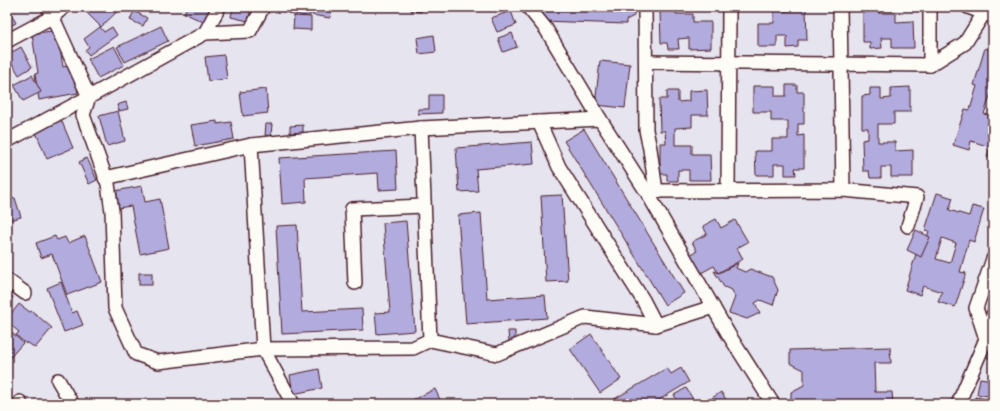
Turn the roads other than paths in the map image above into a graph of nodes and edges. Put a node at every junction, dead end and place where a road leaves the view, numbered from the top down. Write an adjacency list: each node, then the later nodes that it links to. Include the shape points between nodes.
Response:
1 (64, 7): 10 (street)
2 (219, 7): 12 (street)
3 (263, 7): 12 (street, via 250,31)
4 (528, 7): 19 (street, via 546,29)
5 (645, 7): 14 (street)
6 (729, 7): 15 (street)
7 (840, 7): 16 (street)
8 (930, 7): 17 (street)
9 (968, 7): 11 (street)
10 (50, 12): 13 (street); 18 (street)
11 (989, 15): 17 (street, via 965,43)
12 (205, 33): 18 (street)
13 (7, 41)
14 (646, 62): 15 (street); 27 (street, via 646,130 650,149)
15 (729, 62): 16 (street); 26 (street)
16 (841, 64): 17 (street); 25 (street)
17 (930, 65)
18 (89, 97): 22 (street); 24 (street, via 83,115)
19 (600, 119): 20 (street); 27 (street)
20 (539, 122): 21 (street); 37 (street, via 559,168 643,300)
21 (421, 128): 23 (street); 28 (street)
22 (7, 141)
23 (251, 145): 24 (street); 40 (street)
24 (105, 178): 40 (street, via 112,212 115,308 136,354 158,362)
25 (843, 190): 26 (street); 29 (street, via 917,197)
26 (728, 191): 27 (street)
27 (652, 192): 34 (street)
28 (424, 206): 32 (street, via 352,209); 39 (street)
29 (908, 226)
30 (993, 259): 35 (street)
31 (7, 280): 33 (street)
32 (355, 283)
33 (25, 293)
34 (712, 307): 37 (street); 44 (street)
35 (976, 308): 36 (street); 38 (street)
36 (993, 315): 38 (street)
37 (656, 325): 39 (street, via 585,317 497,354)
38 (986, 339): 45 (street)
39 (430, 340): 40 (street, via 413,348)
40 (263, 349): 43 (street)
41 (58, 380): 42 (street)
42 (72, 404)
43 (293, 404)
44 (773, 404)
45 (958, 404)

